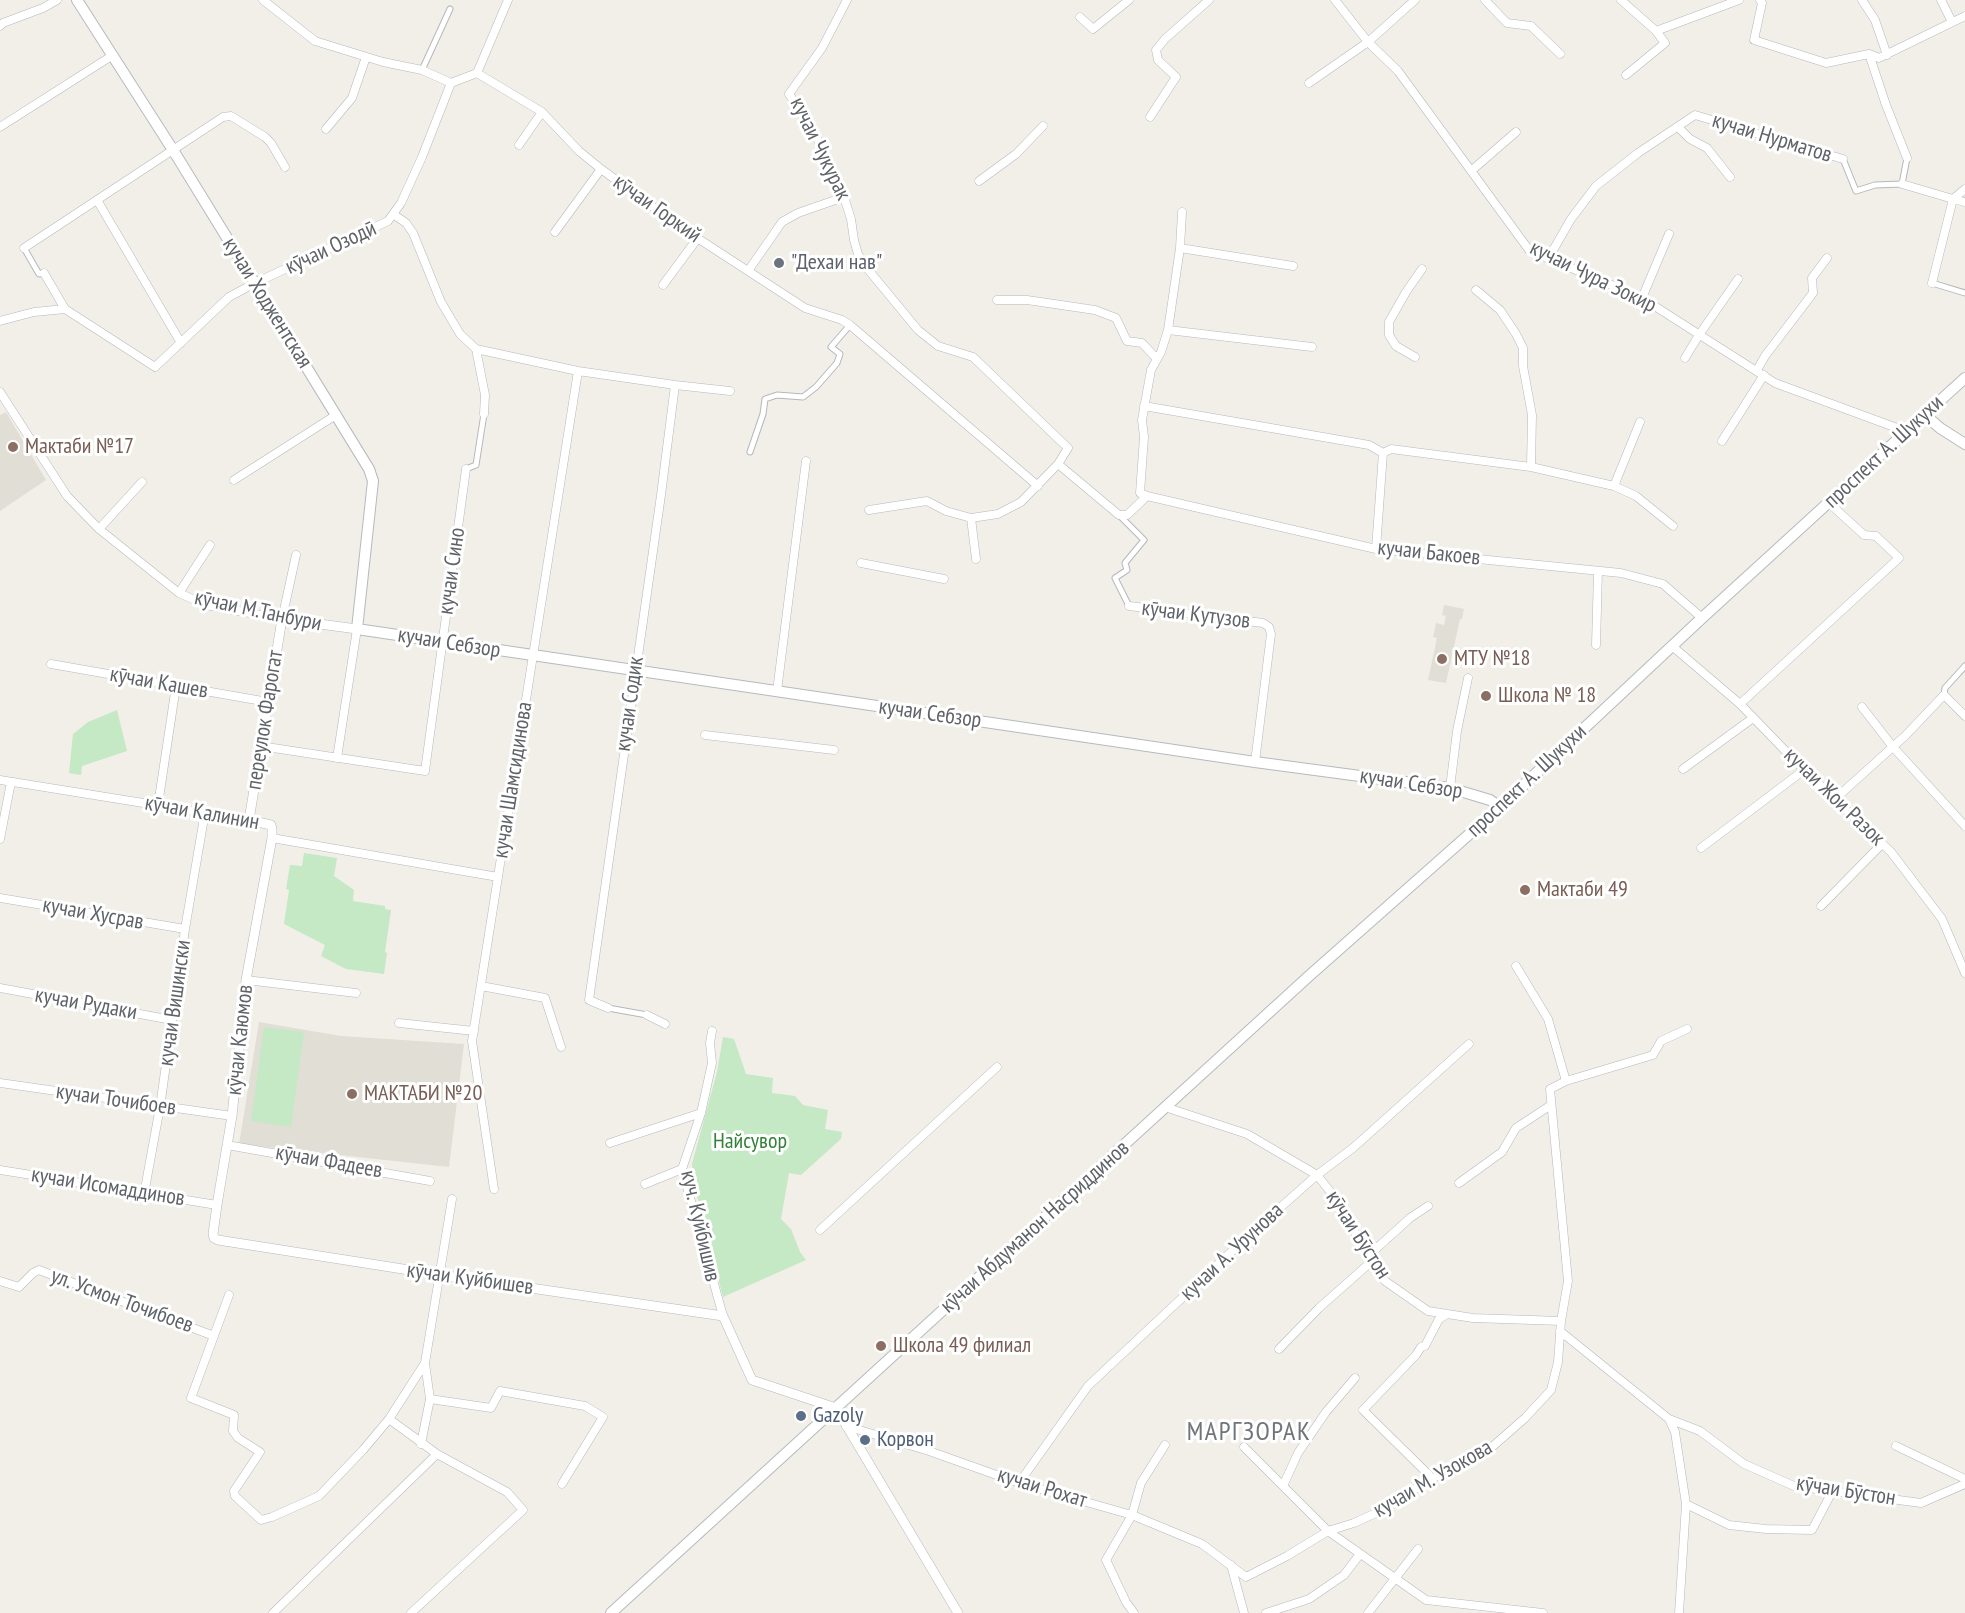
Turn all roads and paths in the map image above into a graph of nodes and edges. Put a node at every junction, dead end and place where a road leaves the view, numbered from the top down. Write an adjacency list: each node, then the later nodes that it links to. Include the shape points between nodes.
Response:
1 (57, 0): 20 (street)
2 (77, 0): 26 (main road, кучаи Ходжентская)
3 (263, 0): 27 (street, via 315,41)
4 (508, 0): 29 (street)
5 (847, 0): 51 (street, кучаи Чукурак, via 822,48 789,94 812,127)
6 (1129, 0): 18 (street, via 1093,29)
7 (1209, 0): 34 (street, via 1156,50 1158,60 1176,77)
8 (1335, 0): 22 (street, кучаи Чура Зокир)
9 (1415, 0): 22 (street)
10 (1485, 0): 23 (street, via 1507,23 1532,26)
11 (1621, 0): 21 (street)
12 (1739, 0): 21 (street)
13 (1760, 0): 24 (street, via 1755,40 1826,63)
14 (1862, 0): 25 (street, via 1875,20)
15 (1941, 0): 19 (street)
16 (450, 9): 28 (street)
17 (1965, 16): 19 (street)
18 (1080, 17)
19 (1952, 22): 25 (street)
20 (0, 26)
21 (1656, 31): 30 (street, via 1665,43)
22 (1368, 42): 32 (street); 46 (street, кучаи Чура Зокир, via 1398,71)
23 (1560, 54)
24 (1869, 54): 25 (street, via 1879,58); 42 (street)
25 (1887, 55)
26 (113, 56): 36 (street); 41 (main road, кучаи Ходжентская)
27 (366, 57): 28 (street); 38 (street, via 352,99)
28 (422, 70): 31 (street)
29 (477, 73): 31 (street); 33 (street, кӯчаи Горкий)
30 (1626, 75)
31 (451, 83): 56 (street, кӯчаи Озодӣ, via 422,157)
32 (1309, 83)
33 (542, 112): 40 (street); 45 (street, кӯчаи Горкий)
34 (1150, 117)
35 (1043, 126): 48 (street, via 1016,154)
36 (0, 127)
37 (1678, 127): 43 (street, кучаи Нурматов, via 1695,115); 47 (street, via 1707,148); 63 (street, кучаи Нурматов, via 1596,186)
38 (326, 129)
39 (1516, 132): 46 (street)
40 (519, 145)
41 (172, 150): 44 (street, via 231,116 265,137); 53 (street); 69 (main road, кучаи Ходжентская)
42 (1907, 158): 49 (street)
43 (1843, 159): 49 (street, via 1856,191 1875,185)
44 (285, 167)
45 (601, 169): 57 (street); 59 (street, кӯчаи Горкий)
46 (1471, 171): 63 (street, кучаи Чура Зокир, via 1529,250)
47 (1730, 177)
48 (979, 181)
49 (1902, 184): 52 (street)
50 (1965, 189): 52 (street)
51 (844, 197): 66 (street, via 782,222); 104 (street, кучаи Чукурак, via 858,254 866,267 918,330 938,346 973,357 1068,448)
52 (1953, 199): 54 (street); 70 (street)
53 (97, 200): 60 (street); 81 (street)
54 (1965, 202)
55 (1182, 212): 61 (street)
56 (393, 214): 69 (street, кӯчаи Озодӣ, via 388,221); 83 (street, via 406,223 441,302 460,334)
57 (555, 232)
58 (1669, 234): 74 (street)
59 (697, 238): 66 (street, кӯчаи Горкий); 71 (street)
60 (24, 248): 67 (street, via 39,274)
61 (1180, 248): 64 (street); 79 (street)
62 (1827, 258): 88 (street, via 1812,278 1813,293 1764,356)
63 (1548, 259): 74 (street, кучаи Чура Зокир)
64 (1293, 266)
65 (1422, 269): 84 (street, via 1389,322 1389,335 1396,346)
66 (748, 272): 78 (street, кӯчаи Горкий, via 805,308)
67 (44, 273): 76 (street, кӯчаи Озодӣ)
68 (1738, 279): 80 (street)
69 (255, 283): 81 (street, кӯчаи Озодӣ, via 229,297); 96 (main road, кучаи Ходжентская)
70 (1932, 284): 73 (street)
71 (663, 285)
72 (1476, 290): 105 (street, via 1500,310 1523,348 1533,415)
73 (1965, 292)
74 (1642, 298): 80 (street, кучаи Чура Зокир)
75 (997, 300): 86 (street, via 1027,300 1095,310 1116,318 1127,341 1142,343)
76 (65, 309): 77 (street); 81 (street, кӯчаи Озодӣ, via 155,367)
77 (0, 321)
78 (850, 325): 101 (street, via 831,347 840,354 837,363 816,387 803,397 777,394 765,399); 109 (street, кӯчаи Горкий)
79 (1168, 330): 82 (street); 86 (street)
80 (1699, 334): 85 (street); 88 (street, кучаи Чура Зокир)
81 (181, 343)
82 (1312, 347)
83 (476, 349): 87 (street); 94 (street, via 485,395)
84 (1414, 357)
85 (1685, 358)
86 (1157, 359): 93 (street)
87 (578, 371): 90 (street); 133 (street, кучаи Шамсидинова)
88 (1760, 373): 98 (street, кучаи Чура Зокир, via 1775,383 1898,428); 99 (street)
89 (1965, 378): 95 (main road, проспект А. Шукухи)
90 (675, 385): 91 (street); 136 (street, кучаи Содик)
91 (730, 391)
92 (0, 392): 117 (street, кӯчаи М.Танбури, via 67,496)
93 (1144, 406): 102 (street, via 1369,445); 111 (street, via 1140,493)
94 (484, 414): 106 (street, кучаи Сино, via 476,465)
95 (1924, 414): 98 (main road, проспект А. Шукухи); 100 (main road)
96 (336, 415): 107 (street); 129 (main road, кучаи Ходжентская, via 373,481)
97 (1640, 422): 110 (street)
98 (1904, 434): 112 (main road, проспект А. Шукухи)
99 (1722, 441)
100 (1965, 444)
101 (750, 452)
102 (1383, 453): 105 (street, via 1391,449); 119 (street)
103 (806, 461): 139 (street)
104 (1058, 464): 109 (street); 114 (street)
105 (1531, 467): 110 (street)
106 (466, 469): 130 (street, кучаи Сино)
107 (234, 480)
108 (142, 482): 117 (street)
109 (1038, 486): 115 (street, via 1021,502 998,514)
110 (1614, 486): 116 (street, via 1636,496)
111 (1147, 496): 114 (street, via 1127,515); 119 (street, кучаи Бакоев)
112 (1829, 502): 127 (main road, проспект А. Шукухи); 142 (street, via 1864,535 1876,536 1899,558)
113 (868, 510): 115 (street, via 927,501)
114 (1119, 515): 126 (street, via 1144,540 1125,563 1127,570 1115,578)
115 (971, 518): 121 (street)
116 (1673, 526)
117 (99, 530): 125 (street, кӯчаи М.Танбури)
118 (210, 545): 125 (street)
119 (1376, 549): 123 (street, кучаи Бакоев)
120 (296, 555): 128 (street)
121 (976, 559)
122 (861, 563): 124 (street)
123 (1598, 571): 127 (street, кучаи Бакоев, via 1663,584); 131 (street)
124 (944, 579)
125 (179, 594): 128 (street, кӯчаи М.Танбури, via 206,605)
126 (1129, 606): 151 (street, кӯчаи Кутузов, via 1269,627)
127 (1702, 618): 132 (main road, проспект А. Шукухи)
128 (282, 619): 129 (street, кӯчаи М.Танбури); 141 (street, переулок Фарогат)
129 (357, 629): 130 (main road, кучаи Себзор); 150 (street)
130 (442, 642): 133 (main road, кучаи Себзор); 150 (street, кучаи Сино, via 425,771)
131 (1596, 645)
132 (1672, 646): 142 (street, кучаи Жои Разок); 159 (main road, проспект А. Шукухи)
133 (533, 656): 136 (main road, кучаи Себзор); 167 (street, кучаи Шамсидинова)
134 (51, 664): 138 (street, кӯчаи Кашев)
135 (1965, 666): 140 (street, via 1945,688)
136 (635, 671): 139 (main road, кучаи Себзор); 177 (street, кучаи Содик, via 589,999)
137 (1468, 678): 156 (street)
138 (176, 686): 141 (street, кӯчаи Кашев); 158 (street)
139 (777, 691): 151 (main road, кучаи Себзор)
140 (1944, 695): 144 (street); 148 (street)
141 (268, 702): 147 (street, переулок Фарогат)
142 (1740, 704): 145 (street, кучаи Жои Разок)
143 (1862, 708): 148 (street)
144 (1965, 717)
145 (1753, 718): 152 (street); 153 (street, кучаи Жои Разок)
146 (705, 735): 149 (street)
147 (260, 746): 150 (street); 161 (street, переулок Фарогат)
148 (1893, 747): 157 (street); 162 (street)
149 (834, 750)
150 (338, 758)
151 (1255, 762): 156 (main road, кучаи Себзор)
152 (1683, 769)
153 (1804, 770): 157 (street, кучаи Жои Разок); 166 (street)
154 (0, 780): 155 (street, кӯчаи Калинин)
155 (11, 782): 158 (street, кӯчаи Калинин); 164 (street)
156 (1450, 788): 159 (main road, кучаи Себзор)
157 (1835, 799): 165 (street, кучаи Жои Разок)
158 (158, 805): 160 (street, кӯчаи Калинин)
159 (1500, 807): 192 (main road, проспект А. Шукухи)
160 (205, 812): 161 (street, кӯчаи Калинин); 170 (street, кучаи Вишински)
161 (249, 820): 163 (street, кӯчаи Калинин, via 271,825)
162 (1965, 826)
163 (272, 838): 167 (street, кӯчаи Калинин); 173 (street, кӯчаи Каюмов)
164 (0, 839)
165 (1882, 844): 169 (street); 172 (street, кучаи Жои Разок, via 1942,919)
166 (1701, 848)
167 (498, 877): 174 (street, кучаи Шамсидинова)
168 (0, 898): 170 (street, кучаи Хусрав)
169 (1821, 906)
170 (185, 929): 179 (street, кучаи Вишински)
171 (1516, 966): 188 (street, via 1548,1019)
172 (1965, 973)
173 (246, 981): 176 (street); 194 (street, кӯчаи Каюмов)
174 (481, 986): 183 (street, кучаи Шамсидинова); 186 (street, via 545,998)
175 (0, 988): 179 (street, кучаи Рудаки)
176 (356, 993)
177 (608, 1008): 178 (street, кучаи Содик)
178 (647, 1015): 181 (street, кучаи Содик)
179 (172, 1020): 191 (street, кучаи Вишински)
180 (399, 1023): 183 (street)
181 (665, 1024)
182 (1687, 1029): 188 (street, via 1661,1041 1653,1055)
183 (474, 1031): 203 (street, кучаи Шамсидинова, via 472,1041)
184 (712, 1031): 193 (street, куч. Куйбишив, via 712,1063)
185 (1469, 1044): 199 (street, кучаи А. Урунова, via 1353,1148)
186 (561, 1047)
187 (996, 1067): 208 (street)
188 (1566, 1081): 190 (street, via 1550,1089)
189 (0, 1083): 191 (street, кучаи Точибоев)
190 (1551, 1105): 201 (street, via 1516,1128 1502,1152); 216 (street, кучаи М. Узокова, via 1568,1281)
191 (160, 1107): 194 (street, кучаи Точибоев); 204 (street, кучаи Вишински)
192 (1166, 1107): 199 (street, кӯчаи Бӯстон, via 1247,1134); 223 (main road, кӯчаи Абдуманон Насриддинов)
193 (701, 1113): 195 (street); 197 (street, куч. Куйбишив)
194 (232, 1116): 196 (street, кӯчаи Каюмов)
195 (610, 1143)
196 (227, 1145): 200 (street, кӯчаи Фадеев); 206 (street, кӯчаи Каюмов)
197 (682, 1169): 202 (street); 215 (street, куч. Куйбишив)
198 (0, 1170): 204 (street, кучаи Исомаддинов)
199 (1317, 1175): 210 (street, кӯчаи Бӯстон, via 1337,1200); 234 (street, кучаи А. Урунова, via 1088,1386)
200 (430, 1181)
201 (1459, 1183)
202 (645, 1184)
203 (494, 1189)
204 (144, 1194): 206 (street, кучаи Исомаддинов)
205 (452, 1199): 211 (street)
206 (217, 1205): 209 (street, кӯчаи Каюмов, via 213,1234)
207 (1428, 1206): 210 (street, via 1410,1218)
208 (820, 1230)
209 (218, 1240): 211 (street, кӯчаи Куйбишев)
210 (1370, 1259): 214 (street, кӯчаи Бӯстон, via 1385,1281 1414,1302 1428,1311); 219 (street)
211 (441, 1275): 215 (street, кӯчаи Куйбишев); 220 (street)
212 (0, 1281): 218 (street, ул. Усмон Точибоев, via 19,1287 39,1270)
213 (229, 1295): 218 (street)
214 (1447, 1314): 216 (street, кӯчаи Бӯстон); 232 (street, via 1439,1319 1425,1346 1363,1410)
215 (723, 1316): 223 (street, via 752,1380)
216 (1561, 1321): 217 (street, кучаи М. Узокова)
217 (1560, 1331): 225 (street, кӯчаи Бӯстон); 232 (street, кучаи М. Узокова, via 1551,1390 1492,1447)
218 (214, 1336): 224 (street, via 192,1398 234,1415 233,1431 260,1452 234,1491 261,1520 319,1496)
219 (1279, 1349)
220 (425, 1363): 222 (street); 224 (street)
221 (1355, 1378): 237 (street, via 1298,1453)
222 (430, 1399): 227 (street); 235 (street, via 491,1408 500,1391 585,1406 603,1417)
223 (836, 1408): 226 (street); 249 (main road, кӯчаи Абдуманон Насриддинов)
224 (389, 1419): 227 (street)
225 (1669, 1419): 238 (street, кӯчаи Бӯстон, via 1700,1431 1744,1464 1794,1485); 239 (street, via 1675,1432)
226 (846, 1426): 234 (street, кучаи Рохат); 250 (street)
227 (422, 1444): 231 (street)
228 (1165, 1445): 240 (street, via 1141,1483)
229 (1896, 1446): 233 (street)
230 (1244, 1447): 237 (street)
231 (436, 1454): 247 (street); 248 (street, via 507,1492 523,1510)
232 (1433, 1479): 241 (street, кучаи М. Узокова, via 1378,1512)
233 (1965, 1479)
234 (1019, 1483): 240 (street, кучаи Рохат)
235 (562, 1484)
236 (1965, 1484): 238 (street, кӯчаи Бӯстон, via 1921,1503)
237 (1283, 1486): 241 (street)
238 (1833, 1490): 239 (street, via 1812,1530 1729,1525)
239 (1686, 1504): 256 (street)
240 (1132, 1515): 244 (street, кучаи Рохат, via 1202,1544); 251 (street, via 1106,1560)
241 (1328, 1531): 243 (street); 245 (street, кучаи М. Узокова, via 1246,1577)
242 (1418, 1550): 246 (street)
243 (1360, 1554): 246 (street); 253 (street, via 1344,1575 1309,1599)
244 (1232, 1565): 245 (street, кучаи Рохат); 252 (street)
245 (1239, 1572)
246 (1396, 1579): 254 (street); 255 (street, via 1426,1600)
247 (273, 1613)
248 (411, 1613)
249 (611, 1613)
250 (958, 1613)
251 (1134, 1613)
252 (1244, 1613)
253 (1266, 1613)
254 (1368, 1613)
255 (1543, 1613)
256 (1679, 1613)

